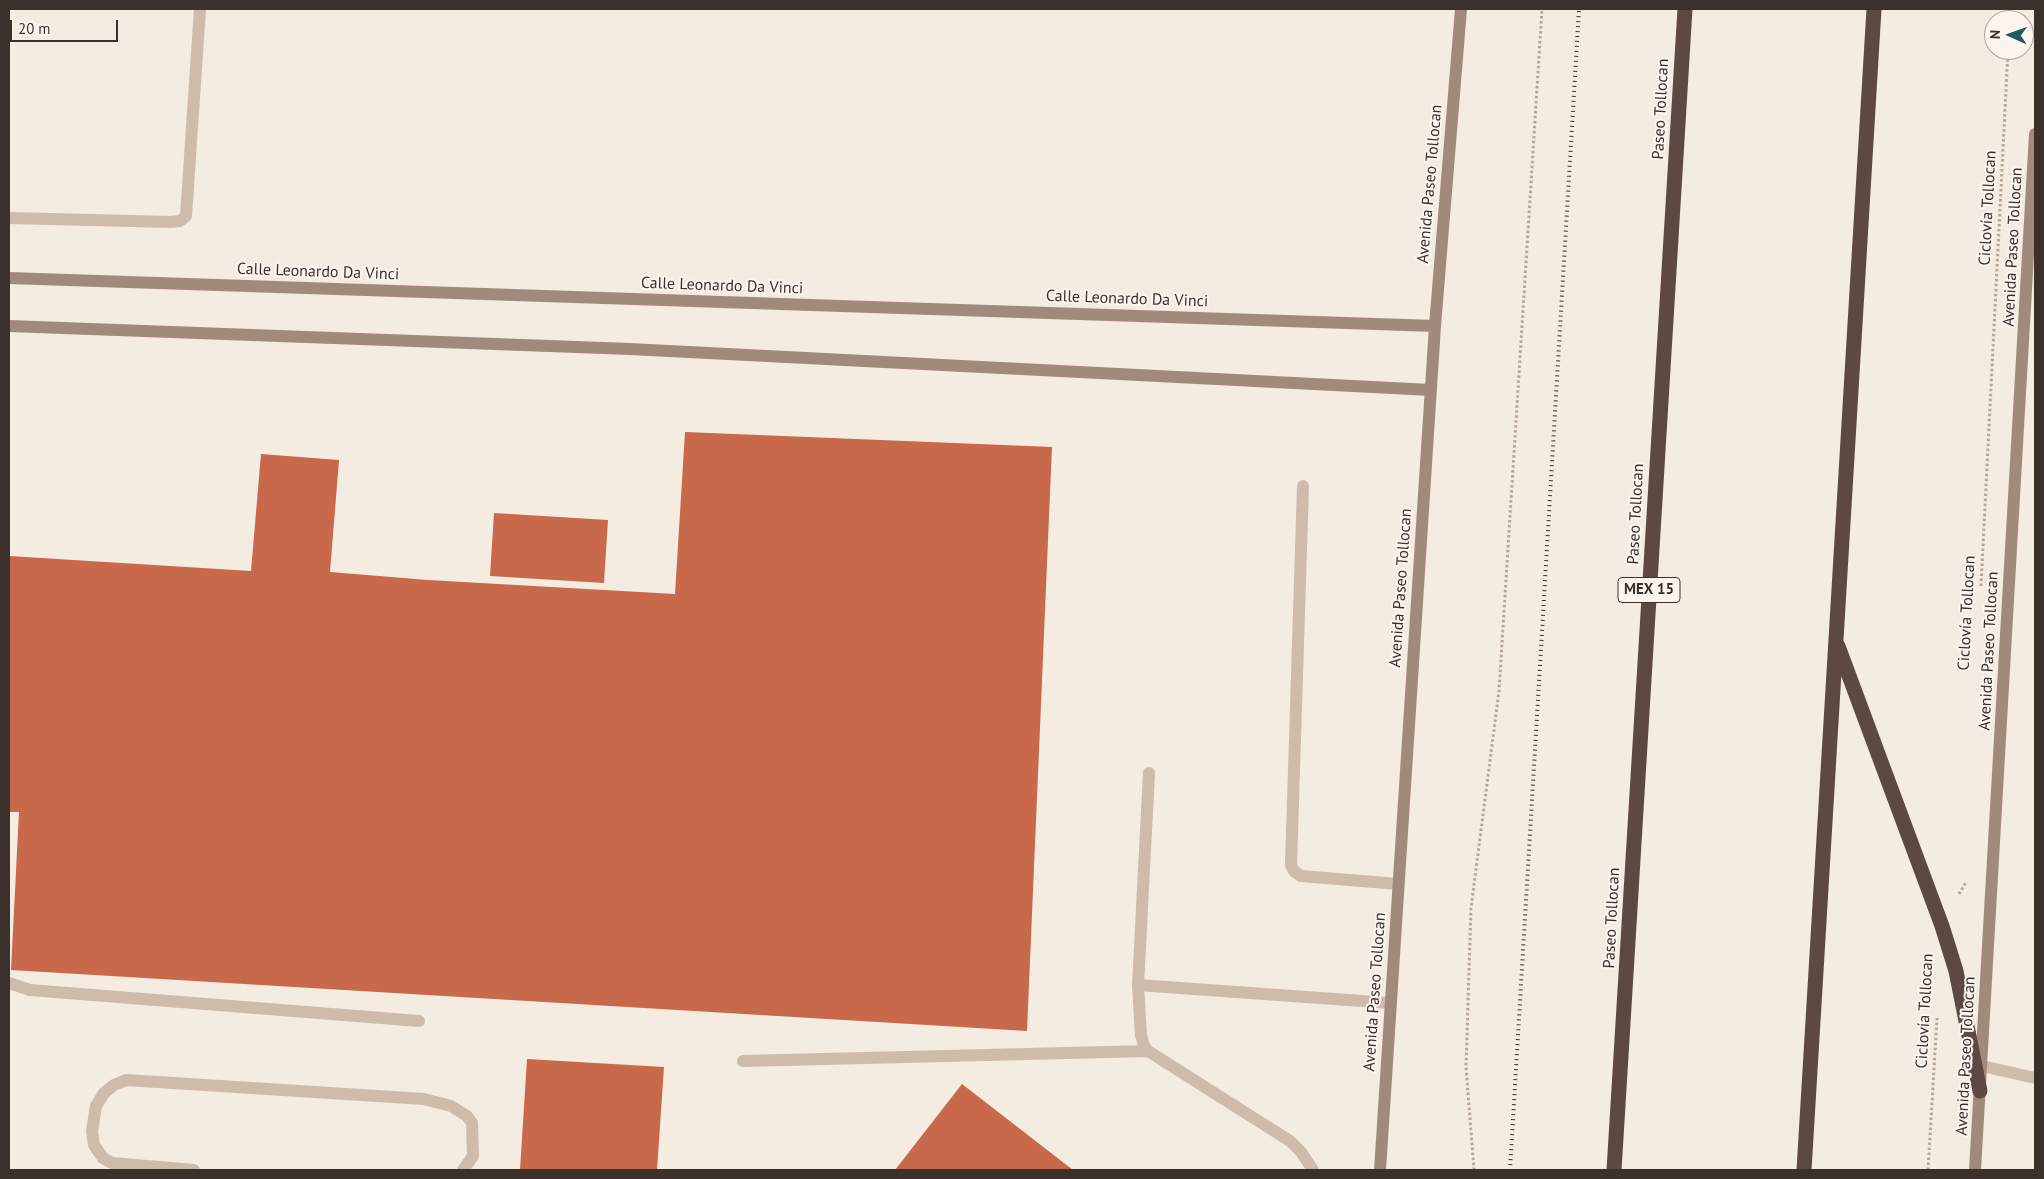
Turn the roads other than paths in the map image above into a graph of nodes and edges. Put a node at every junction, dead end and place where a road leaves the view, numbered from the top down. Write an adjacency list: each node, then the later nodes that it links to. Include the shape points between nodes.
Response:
1 (200, 9): 6 (lane, via 186,216 171,222)
2 (1461, 9): 9 (main road, Avenida Paseo Tollocan)
3 (1685, 9): 28 (highway, Paseo Tollocan / MEX 15)
4 (1874, 9): 12 (highway)
5 (2035, 134): 21 (main road, Avenida Paseo Tollocan)
6 (9, 218)
7 (9, 278): 9 (main road, Calle Leonardo Da Vinci)
8 (9, 326): 10 (main road, via 630,349)
9 (1435, 326): 10 (main road, Avenida Paseo Tollocan)
10 (1431, 390): 14 (main road, Avenida Paseo Tollocan)
11 (1303, 486): 14 (lane, via 1291,865 1301,876)
12 (1835, 640): 23 (highway, via 1942,926 1956,971); 29 (highway)
13 (1149, 773): 16 (lane)
14 (1398, 884): 17 (main road, Avenida Paseo Tollocan)
15 (9, 983): 18 (lane, via 30,990)
16 (1138, 985): 17 (lane); 19 (lane, via 1141,1035)
17 (1390, 1003): 27 (main road, Avenida Paseo Tollocan)
18 (419, 1021)
19 (1148, 1051): 20 (lane); 26 (lane, via 1290,1141)
20 (743, 1061)
21 (1982, 1066): 22 (lane); 23 (main road, Avenida Paseo Tollocan)
22 (2035, 1078)
23 (1980, 1091): 30 (main road, Avenida Paseo Tollocan)
24 (194, 1170): 25 (lane, via 112,1163 103,1158 94,1145 92,1131 96,1106 104,1093 126,1080 424,1099 452,1106 472,1123 473,1156)
25 (463, 1170)
26 (1313, 1170)
27 (1380, 1170)
28 (1614, 1170)
29 (1804, 1170)
30 (1975, 1170)

